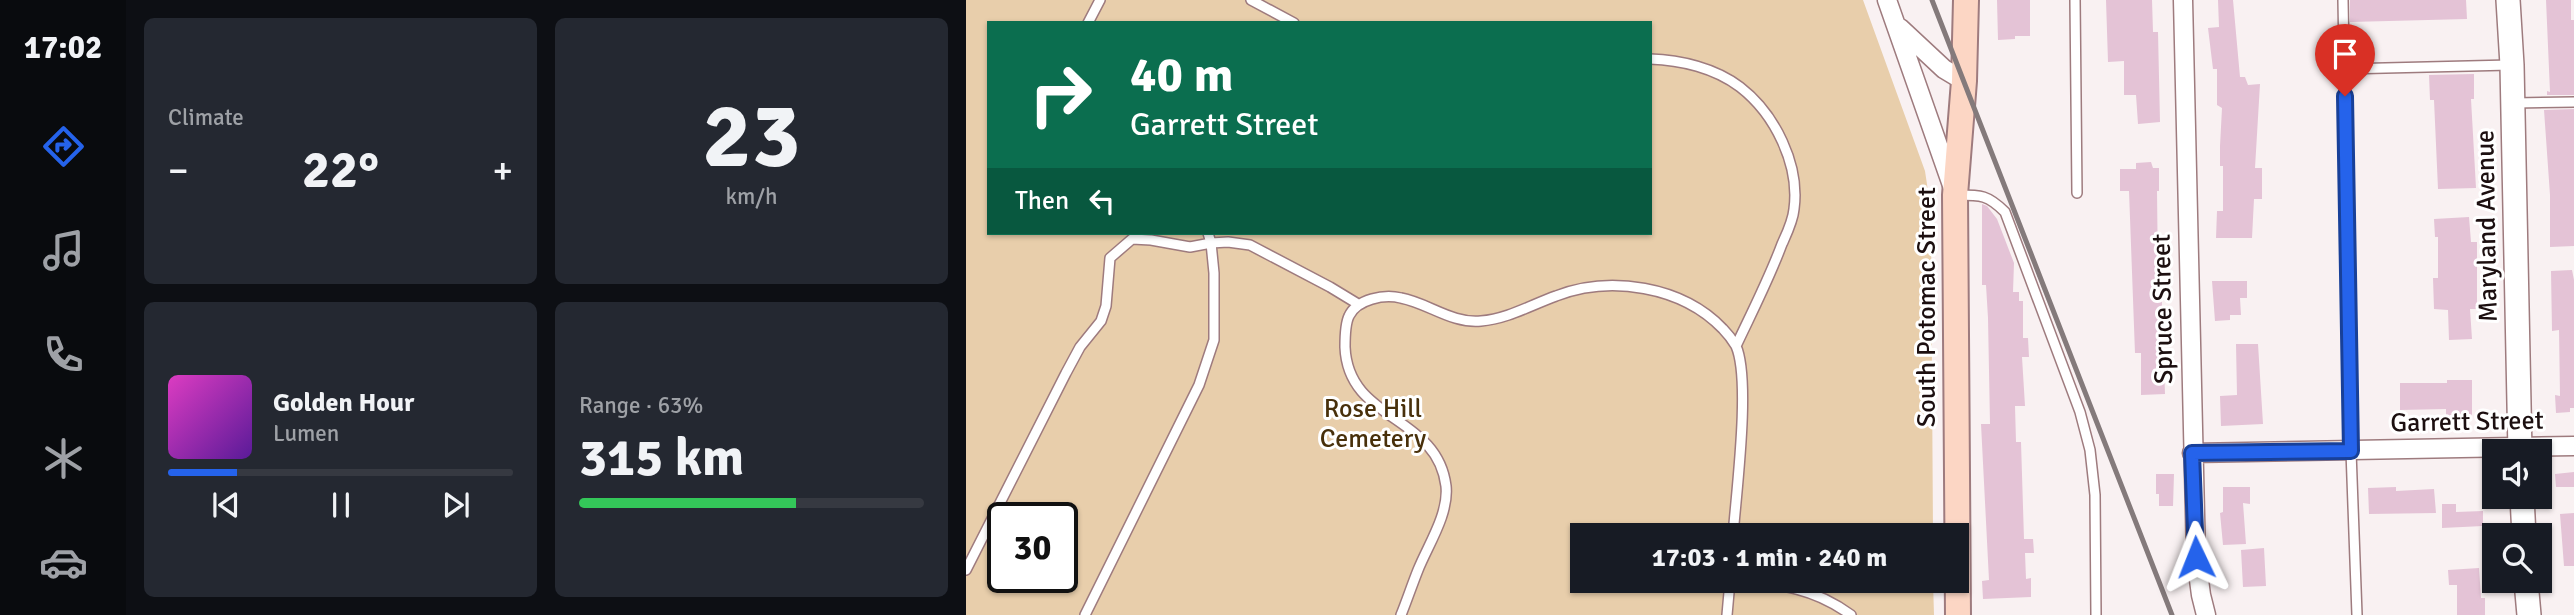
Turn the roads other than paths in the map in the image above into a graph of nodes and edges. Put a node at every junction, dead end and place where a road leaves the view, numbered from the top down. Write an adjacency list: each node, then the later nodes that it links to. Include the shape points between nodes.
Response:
1 (1100, 0): 9 (lane)
2 (1251, 0): 10 (lane)
3 (1887, 0): 11 (street)
4 (1966, 0): 15 (main road, South Potomac Street)
5 (2075, 0): 18 (lane)
6 (2183, 0): 28 (street, Spruce Street)
7 (2343, 0): 14 (lane)
8 (2508, 0): 13 (street, Maryland Avenue)
9 (1089, 21)
10 (1290, 21)
11 (1896, 24): 15 (street, via 1944,69); 19 (street)
12 (1652, 59): 22 (lane, via 1693,64 1741,88 1783,142 1795,180 1794,210 1771,274)
13 (2512, 65): 14 (lane); 17 (street, Maryland Avenue)
14 (2344, 69): 27 (lane)
15 (1964, 81): 19 (main road, South Potomac Street)
16 (2574, 103): 17 (lane)
17 (2513, 104): 23 (street, Maryland Avenue)
18 (2077, 193)
19 (1955, 195): 38 (main road, South Potomac Street); 39 (lane, via 1983,195 2005,212 2080,412 2095,495)
20 (1209, 238): 21 (lane, via 1250,245); 30 (lane, via 1190,247 1132,239 1110,258 1101,321 1080,347); 34 (lane, via 1214,340 1203,374)
21 (1359, 304): 22 (lane, via 1400,297 1471,322 1493,320 1590,286 1619,285 1648,289 1702,312); 35 (lane, via 1349,316 1345,335 1351,377 1361,393 1430,447 1441,465 1446,488 1443,512)
22 (1736, 346): 29 (lane, via 1741,414)
23 (2520, 439)
24 (2574, 446): 25 (street, Garrett Street)
25 (2552, 447)
26 (2482, 449): 27 (street, Garrett Street)
27 (2351, 451): 28 (street, Garrett Street); 41 (lane)
28 (2192, 453): 40 (street, Spruce Street, via 2196,557)
29 (1734, 523)
30 (966, 570)
31 (1729, 593): 36 (lane)
32 (1812, 593): 37 (lane)
33 (2527, 593): 42 (street)
34 (1085, 615)
35 (1402, 615)
36 (1727, 615)
37 (1851, 615)
38 (1958, 615)
39 (2096, 615)
40 (2206, 615)
41 (2357, 615)
42 (2529, 615)

